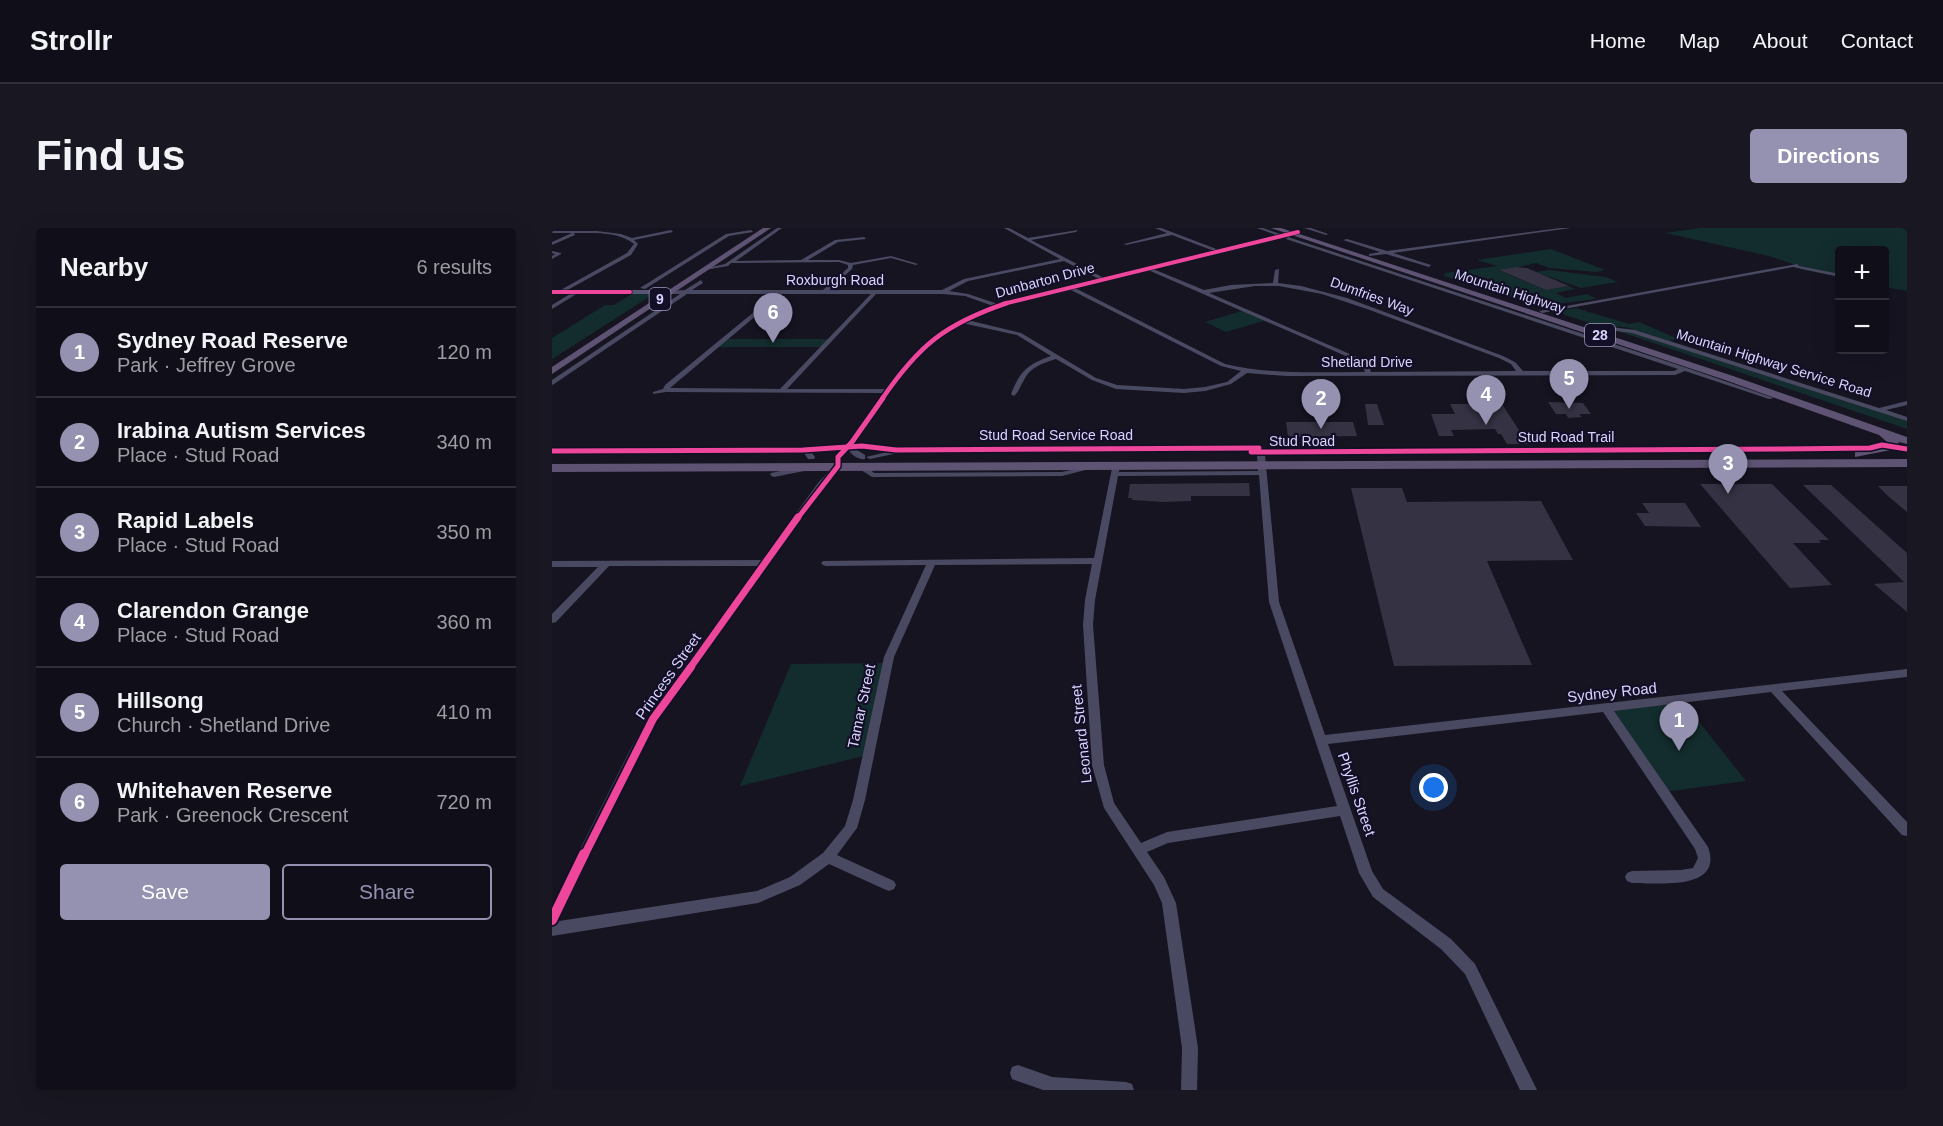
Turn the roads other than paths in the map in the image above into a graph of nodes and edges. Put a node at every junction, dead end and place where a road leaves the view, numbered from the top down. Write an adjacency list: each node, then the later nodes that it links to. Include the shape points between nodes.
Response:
1 (768, 228): 36 (main road, 9)
2 (780, 228): 31 (street)
3 (1006, 228): 20 (street)
4 (1157, 228): 16 (street)
5 (1259, 228): 11 (street)
6 (1327, 228): 12 (street)
7 (1569, 228): 26 (street)
8 (753, 230): 40 (street, via 728,235); 45 (main road, 9)
9 (671, 231): 18 (street)
10 (1076, 231): 20 (street)
11 (1276, 231): 15 (main road, Mountain Highway / 28)
12 (1316, 231): 15 (street); 17 (street)
13 (552, 232): 14 (street)
14 (576, 232): 18 (street); 22 (street)
15 (1294, 232): 24 (street, Dunbarton Drive); 27 (main road, Mountain Highway / 28); 62 (street, via 1320,248)
16 (1172, 234): 23 (street); 24 (street)
17 (1326, 234)
18 (633, 238): 46 (street, via 636,244 632,252)
19 (864, 238): 30 (street, via 837,241)
20 (1027, 239): 29 (street)
21 (1345, 240): 26 (street)
22 (552, 244)
23 (1126, 244)
24 (1219, 251): 35 (street, Dunbarton Drive)
25 (552, 252): 28 (street, via 559,254)
26 (1387, 253): 27 (street); 34 (street)
27 (1370, 256): 57 (main road, Mountain Highway / 28)
28 (552, 258)
29 (1065, 259): 39 (street); 53 (street, via 966,280)
30 (802, 261): 31 (street); 32 (street)
31 (730, 262): 36 (street)
32 (851, 264): 33 (street, via 895,257); 51 (street)
33 (916, 264)
34 (1429, 266)
35 (1148, 268): 39 (street, Dunbarton Drive); 54 (street)
36 (705, 270): 48 (main road, 9)
37 (1277, 270): 42 (street)
38 (1835, 275): 57 (street, via 1796,265)
39 (1103, 279): 43 (street, Dunbarton Drive)
40 (653, 281): 44 (street); 45 (street)
41 (701, 282): 49 (street)
42 (1275, 284): 54 (street, Dumfries Way); 65 (street, Dumfries Way, via 1307,287 1341,297 1501,357)
43 (1069, 287): 55 (street, Dunbarton Drive); 64 (street, Shetland Drive, via 1220,364)
44 (643, 288)
45 (659, 291): 47 (street); 48 (street); 60 (main road, 9)
46 (556, 292): 47 (street)
47 (577, 292): 56 (street)
48 (671, 292): 49 (street, Roxburgh Road); 63 (main road, 9)
49 (686, 292): 50 (street, Roxburgh Road); 68 (street)
50 (781, 292): 51 (street, Roxburgh Road); 69 (street)
51 (824, 292): 52 (street, Roxburgh Road)
52 (875, 292): 53 (street, Roxburgh Road); 71 (street)
53 (943, 292): 55 (street, Roxburgh Road)
54 (1204, 292): 66 (street, via 1357,359 1366,365)
55 (998, 306): 58 (street, Dunbarton Drive)
56 (552, 307)
57 (1539, 312): 59 (main road, Mountain Highway / 28); 76 (main road, Mountain Highway / 28)
58 (962, 321): 61 (street, via 1013,332); 70 (street, Dunbarton Drive, via 925,344)
59 (1594, 327): 67 (main road, Mountain Highway / 28); 77 (street, Mountain Highway Service Road, via 1633,331)
60 (571, 346)
61 (1057, 356): 64 (street, via 1099,382 1130,389 1205,389 1229,383); 73 (street, via 1027,368)
62 (1685, 369): 65 (street, Shetland Drive, via 1675,373); 74 (street)
63 (552, 371)
64 (1245, 371): 66 (street, Shetland Drive)
65 (1521, 373): 66 (street, Shetland Drive)
66 (1369, 374)
67 (1762, 381): 76 (main road, via 1795,395); 80 (main road, Mountain Highway / 28)
68 (552, 383)
69 (666, 390): 71 (street); 72 (street)
70 (889, 391): 71 (street); 82 (street, Dunbarton Drive)
71 (781, 392)
72 (655, 393)
73 (1014, 394)
74 (1771, 398)
75 (1907, 403): 77 (street)
76 (1803, 404): 79 (main road, Mountain Highway / 28)
77 (1882, 410): 78 (street, Mountain Highway Service Road)
78 (1907, 419)
79 (1882, 432): 81 (main road, Mountain Highway / 28); 85 (main road, via 1893,441 1892,447)
80 (1907, 432)
81 (1907, 441)
82 (852, 442): 90 (street, via 853,451); 92 (street, Dunbarton Drive)
83 (552, 451): 93 (street, via 800,450 807,451)
84 (1796, 454): 85 (main road, Stud Road); 87 (main road, Stud Road); 94 (main road)
85 (1859, 454): 86 (main road, Stud Road)
86 (1907, 454)
87 (1604, 455): 91 (main road, Stud Road); 96 (main road)
88 (552, 459): 93 (main road, Stud Road)
89 (1260, 459): 90 (main road, Stud Road); 90 (street, Stud Road Service Road, via 1243,448 896,450); 91 (main road, Stud Road); 98 (main road, Stud Road); 111 (street, Phyllis Street, via 1274,602)
90 (864, 460): 92 (main road, Stud Road); 98 (main road, Stud Road, via 1099,465)
91 (1385, 460): 96 (main road, Stud Road)
92 (838, 462): 93 (main road, Stud Road); 100 (street, Princess Street)
93 (813, 463): 97 (main road, Stud Road, via 653,472); 99 (street, via 774,475); 100 (street, via 822,472)
94 (1829, 463): 95 (main road, Stud Road); 96 (main road, Stud Road)
95 (1907, 463)
96 (1669, 464)
97 (552, 468)
98 (1115, 469): 101 (street, Leonard Street)
99 (801, 475)
100 (821, 485): 103 (street, Princess Street)
101 (1097, 561): 102 (street); 114 (street, Leonard Street, via 1088,625 1098,765 1108,804)
102 (932, 562): 104 (street); 115 (street, Tamar Street, via 887,663 851,828)
103 (765, 563): 106 (street); 118 (street, Princess Street, via 644,735)
104 (826, 563)
105 (552, 564): 106 (street)
106 (606, 564): 107 (street)
107 (552, 620)
108 (1907, 673): 109 (street, Sydney Road)
109 (1774, 689): 110 (street, Sydney Road); 113 (street)
110 (1606, 707): 111 (street, Sydney Road); 116 (street, via 1705,854 1705,864 1697,873)
111 (1321, 740): 112 (street, Phyllis Street)
112 (1345, 810): 114 (street, via 1167,838); 123 (street, Phyllis Street, via 1366,873 1378,893 1464,962)
113 (1907, 831)
114 (1138, 850): 122 (street, Leonard Street, via 1164,891 1172,916 1190,1048)
115 (828, 857): 117 (street); 119 (street, Tamar Street, via 795,881 758,897)
116 (1632, 877)
117 (889, 885)
118 (552, 920)
119 (552, 929)
120 (1018, 1073): 121 (street, via 1052,1085)
121 (1126, 1090)
122 (1189, 1090)
123 (1529, 1090)

